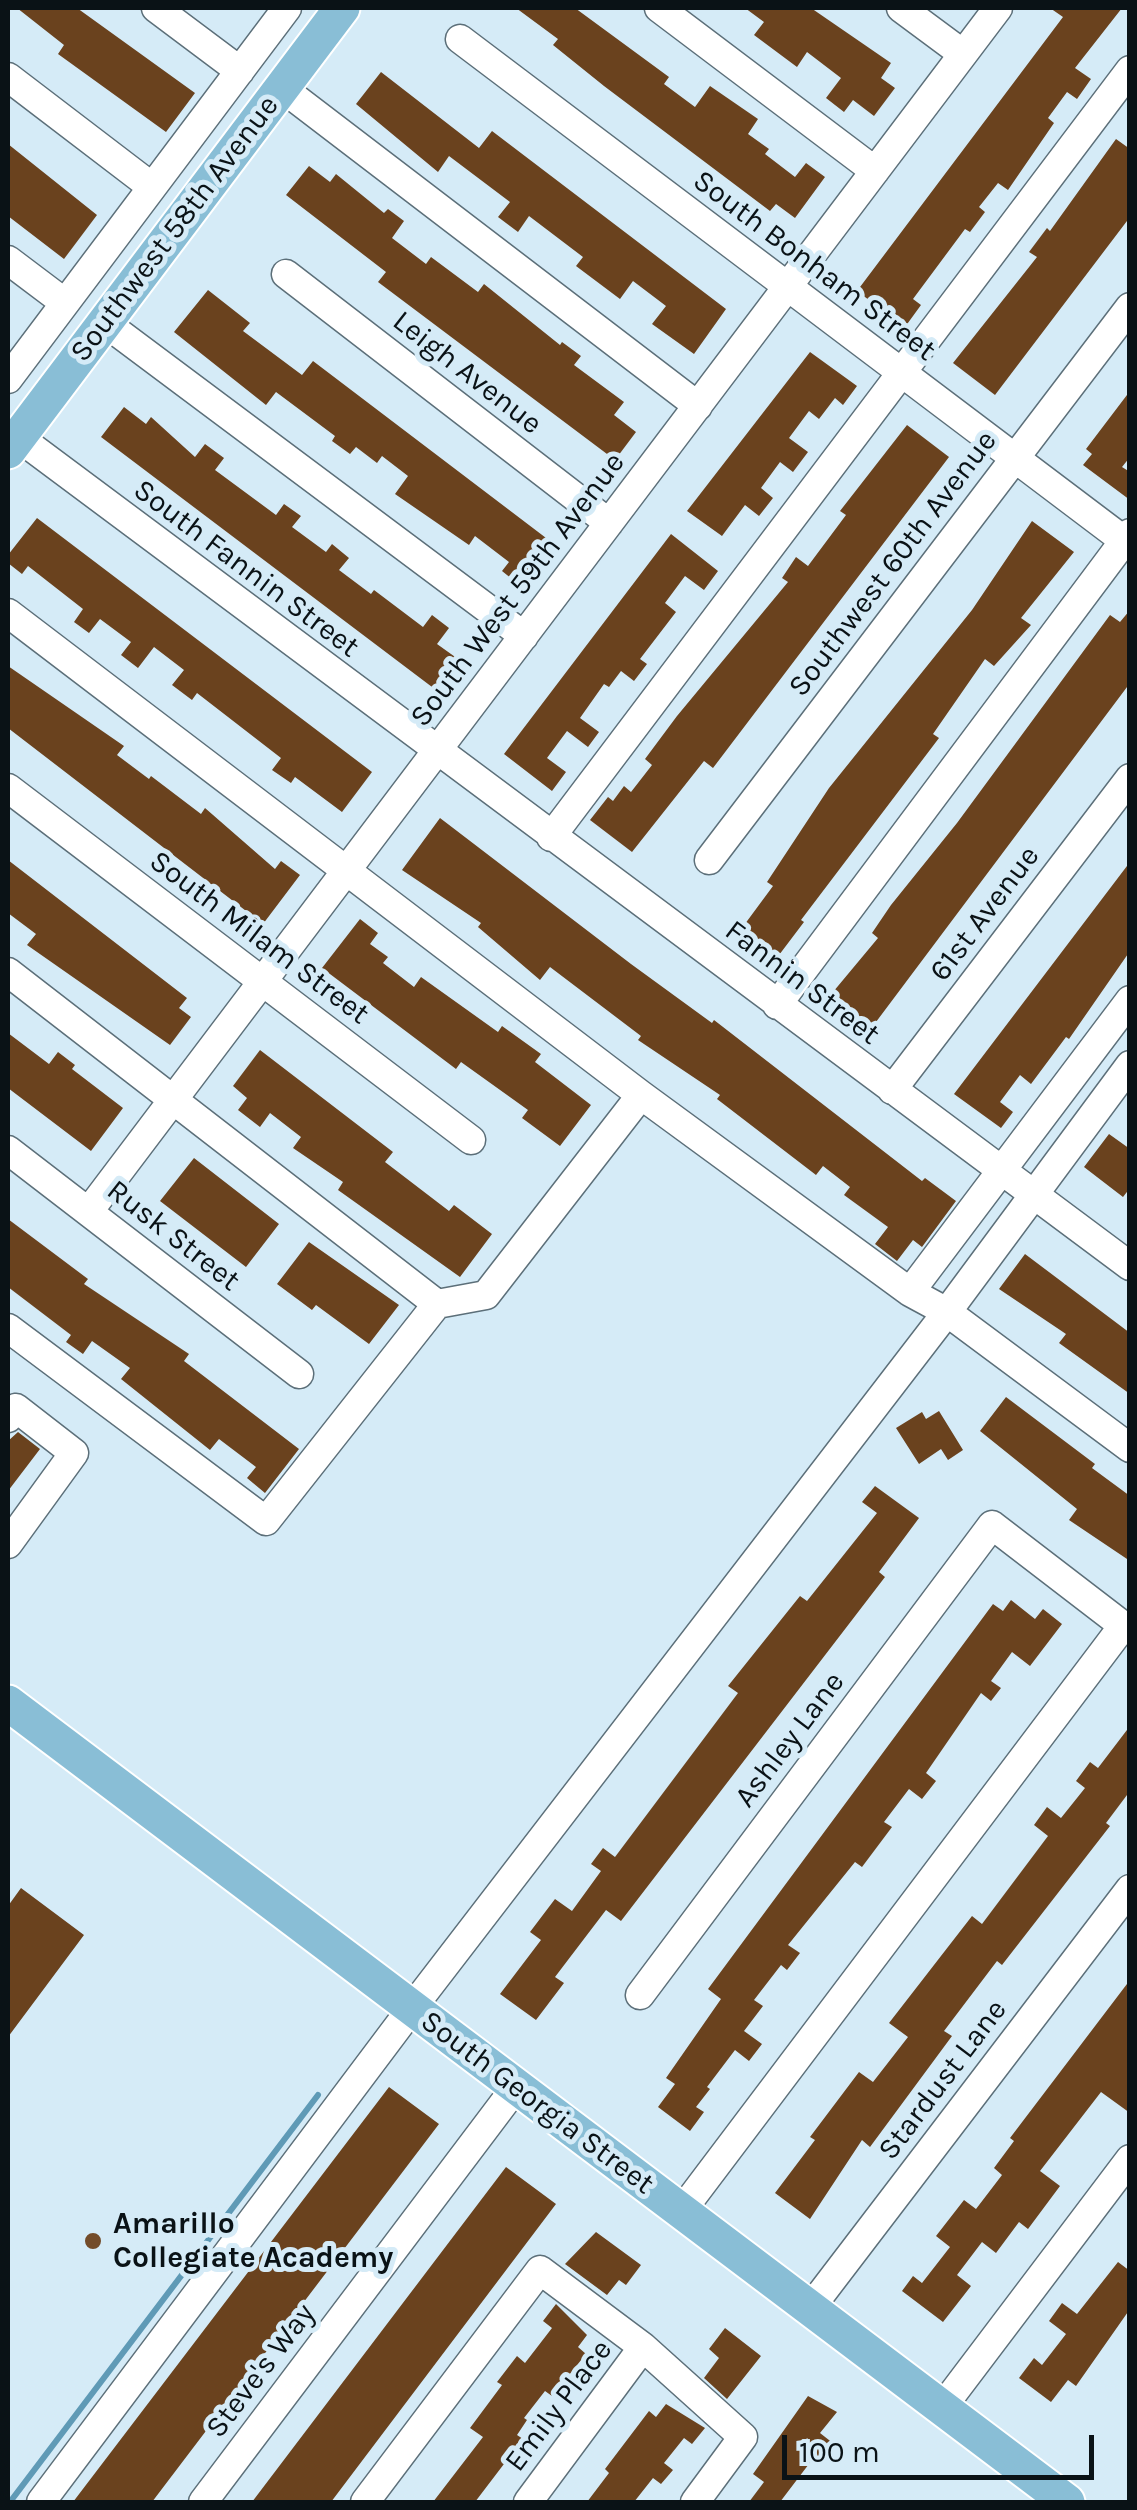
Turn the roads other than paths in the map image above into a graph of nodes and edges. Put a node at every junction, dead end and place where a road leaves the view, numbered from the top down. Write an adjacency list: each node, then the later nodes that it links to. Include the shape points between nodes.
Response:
1 (156, 8): 10 (street)
2 (288, 8): 10 (street)
3 (342, 8): 12 (main road, Southwest 58th Avenue)
4 (659, 8): 13 (street)
5 (901, 8): 8 (street)
6 (998, 8): 8 (street, South West 59th Avenue)
7 (460, 39): 17 (street, South Bonham Street)
8 (963, 54): 13 (street, South West 59th Avenue)
9 (1130, 70): 21 (street)
10 (240, 71): 14 (street)
11 (8, 77): 14 (street)
12 (282, 88): 20 (main road, Southwest 58th Avenue); 23 (street)
13 (875, 171): 17 (street, South West 59th Avenue)
14 (152, 186): 18 (street)
15 (8, 260): 18 (street)
16 (286, 274): 26 (street, Leigh Avenue)
17 (788, 286): 21 (street, South Bonham Street); 23 (street, South West 59th Avenue)
18 (65, 303): 22 (street)
19 (1130, 308): 25 (street, Southwest 60th Avenue)
20 (104, 322): 24 (main road, Southwest 58th Avenue); 29 (street)
21 (900, 372): 25 (street, South Bonham Street); 33 (street)
22 (8, 379)
23 (698, 406): 26 (street, South West 59th Avenue)
24 (12, 444): 30 (street, South Fannin Street)
25 (1015, 458): 27 (street, South Bonham Street); 34 (street, Southwest 60th Avenue)
26 (609, 523): 29 (street, South West 59th Avenue)
27 (1128, 539): 39 (street)
28 (8, 613): 35 (street)
29 (524, 636): 30 (street, South West 59th Avenue)
30 (436, 752): 33 (street, Fannin Street); 35 (street, South West 59th Avenue)
31 (1130, 778): 41 (street, 61st Avenue)
32 (8, 788): 37 (street, South Milam Street)
33 (551, 837): 39 (street, Fannin Street)
34 (709, 860)
35 (348, 868): 37 (street, South West 59th Avenue); 42 (street)
36 (8, 972): 43 (street)
37 (262, 982): 43 (street, South West 59th Avenue); 44 (street, South Milam Street)
38 (1130, 1000): 46 (street)
39 (777, 1004): 41 (street, Fannin Street)
40 (1127, 1075): 47 (street)
41 (892, 1090): 46 (street, Fannin Street)
42 (640, 1094): 50 (street); 51 (street, via 486,1294)
43 (174, 1100): 48 (street, South West 59th Avenue); 51 (street)
44 (470, 1140)
45 (8, 1150): 48 (street, Rusk Street)
46 (1001, 1170): 47 (street, Fannin Street); 50 (street)
47 (1032, 1194): 49 (street, Fannin Street); 52 (street)
48 (89, 1212): 54 (street, Rusk Street)
49 (1130, 1266)
50 (910, 1292): 52 (street)
51 (438, 1304): 53 (street, via 266,1521)
52 (948, 1312): 56 (street); 62 (street)
53 (8, 1328)
54 (299, 1374)
55 (8, 1418): 57 (street, via 16,1408 74,1452)
56 (1130, 1448)
57 (8, 1544)
58 (1126, 1629): 61 (street, Ashley Lane, via 992,1525); 65 (street)
59 (8, 1704): 62 (main road, South Georgia Street)
60 (1130, 1890): 66 (street, Stardust Lane)
61 (640, 1995)
62 (412, 2008): 63 (main road, South Georgia Street); 69 (street)
63 (516, 2087): 65 (main road, South Georgia Street); 70 (street, Steve's Way)
64 (1130, 2160): 68 (street)
65 (680, 2212): 66 (main road, South Georgia Street)
66 (808, 2311): 68 (main road, South Georgia Street)
67 (642, 2347): 71 (street, via 540,2270); 72 (street, Emily Place); 73 (street, via 744,2437)
68 (941, 2410): 74 (main road, South Georgia Street)
69 (40, 2502)
70 (203, 2502)
71 (366, 2502)
72 (528, 2502)
73 (694, 2502)
74 (1067, 2502)

